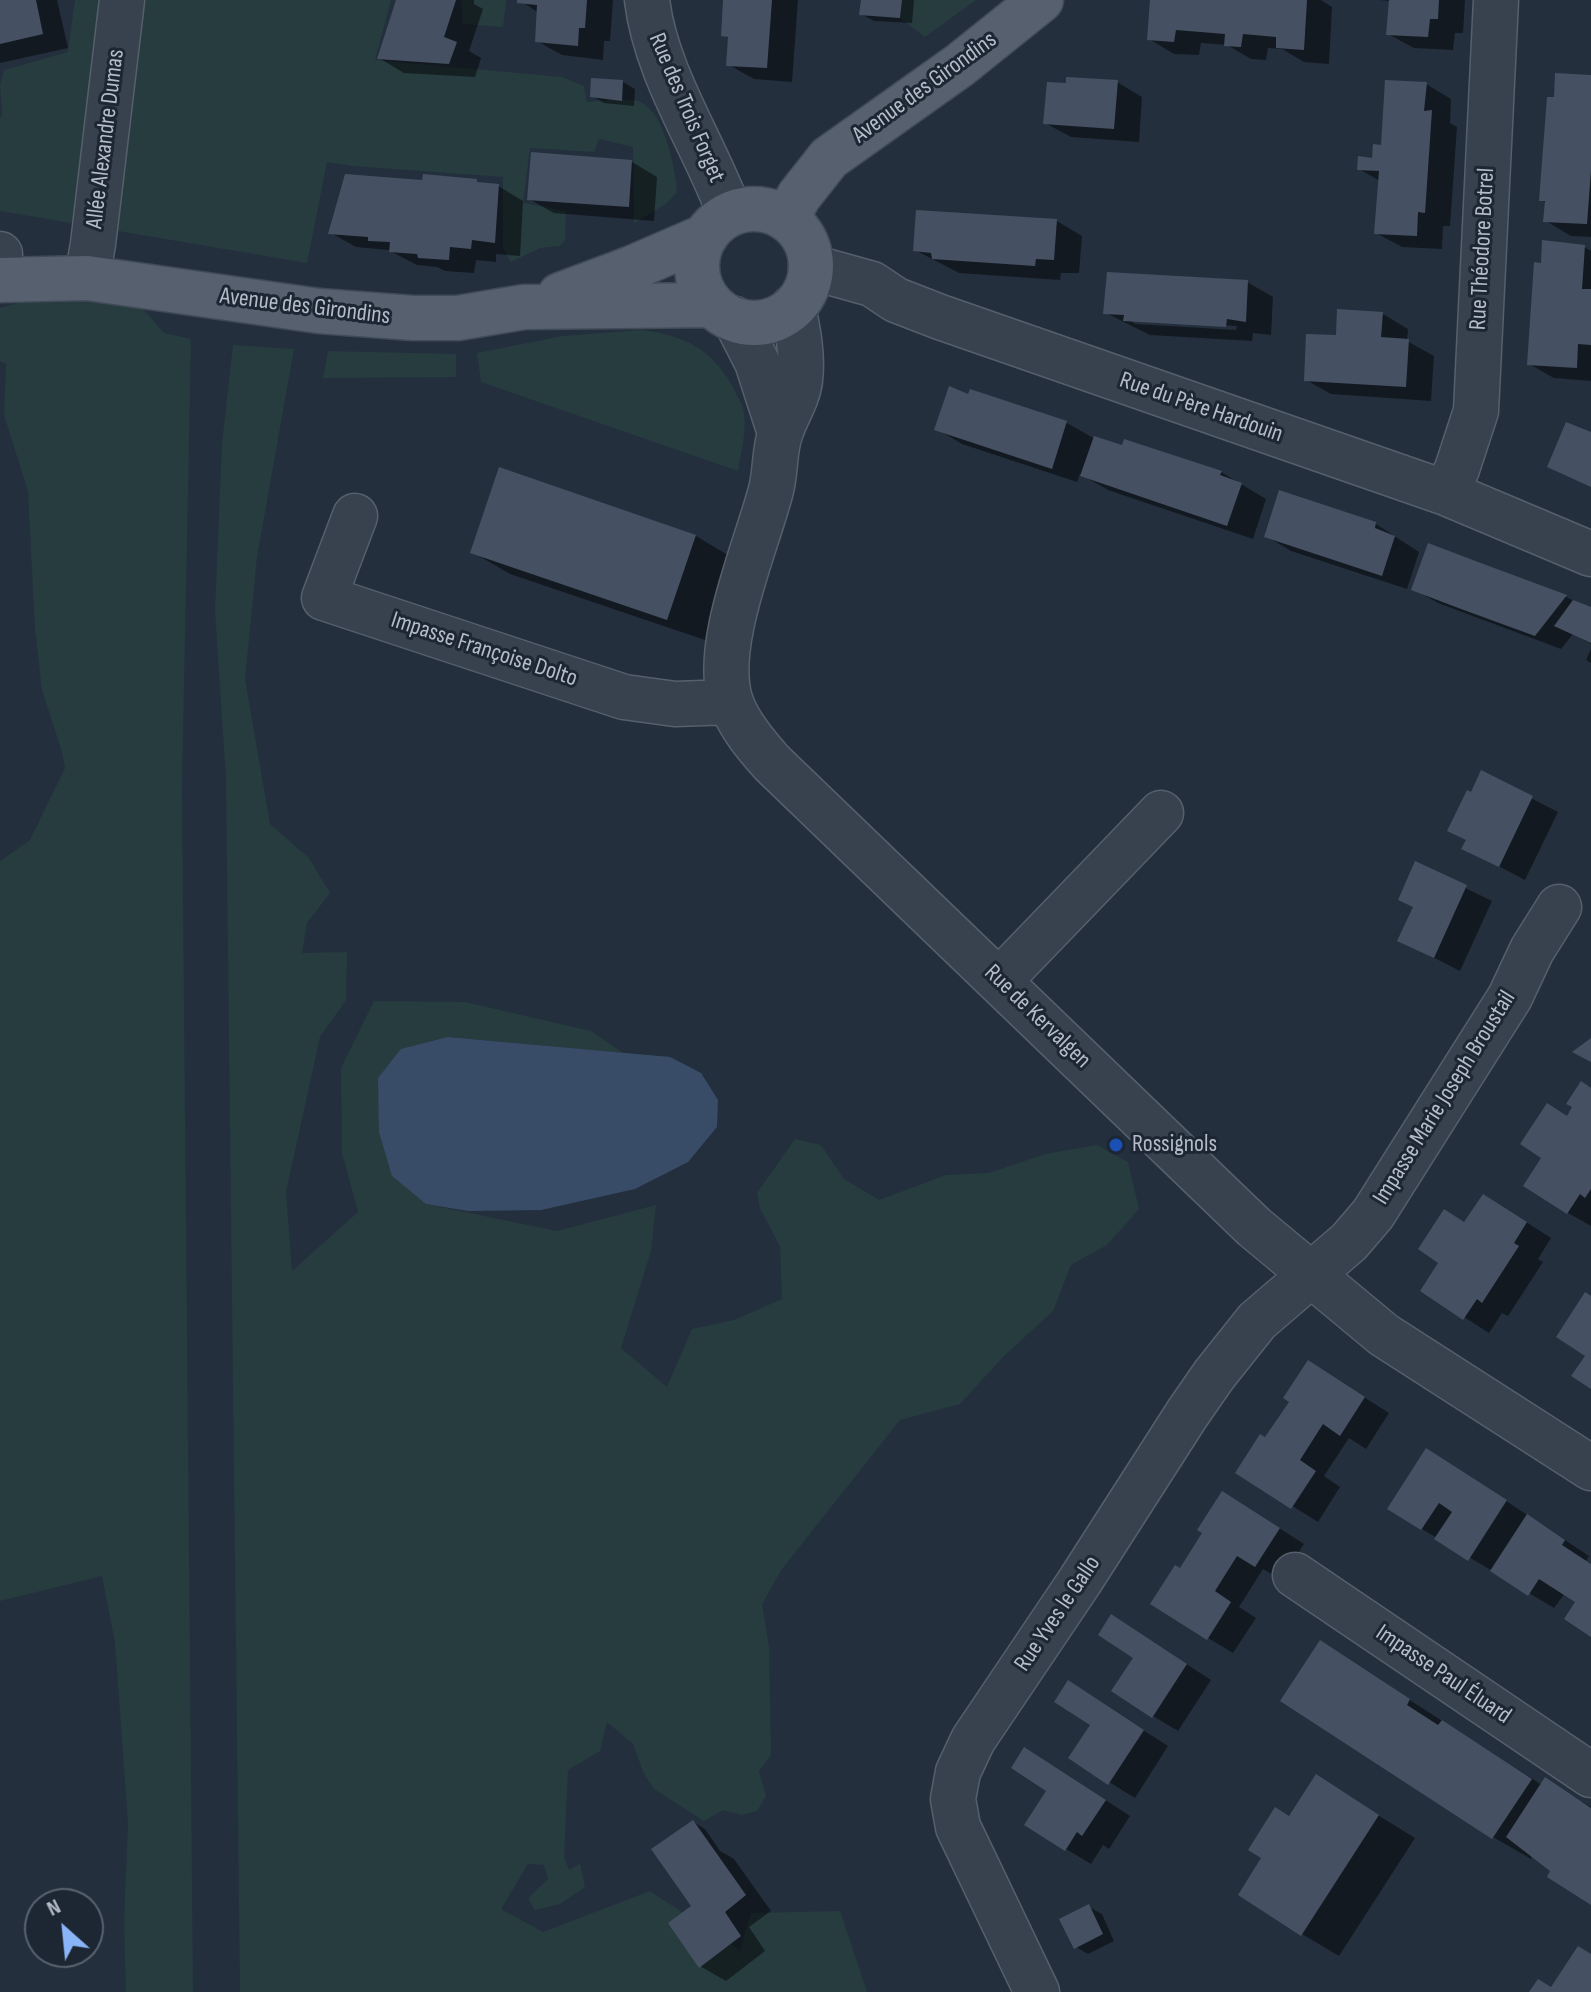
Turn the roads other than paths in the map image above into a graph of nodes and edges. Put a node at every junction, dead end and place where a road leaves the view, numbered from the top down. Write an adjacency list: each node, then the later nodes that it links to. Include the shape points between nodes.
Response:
1 (122, 0): 9 (street, Allée Alexandre Dumas, via 95,229)
2 (647, 0): 6 (street, Rue des Trois Forget, via 658,50 716,175)
3 (1041, 0): 5 (main road, Avenue des Girondins, via 829,158)
4 (1496, 0): 15 (street, Rue Théodore Botrel, via 1476,393 1471,430)
5 (786, 219): 6 (main road, via 759,209); 8 (main road, via 800,232)
6 (718, 225): 11 (main road, Avenue des Girondins, via 632,268); 13 (main road, via 699,249 698,279)
7 (0, 255): 9 (main road, Avenue des Girondins)
8 (811, 267): 12 (main road); 15 (street, Rue du Père Hardouin, via 872,284 940,317)
9 (96, 279): 10 (main road, Avenue des Girondins); 11 (main road, Avenue des Girondins, via 413,318 458,318)
10 (0, 280)
11 (524, 307): 13 (main road, Avenue des Girondins)
12 (793, 307): 13 (main road, via 750,323); 14 (street, Rue de Kervalgen, via 801,377)
13 (724, 312): 14 (street, Rue de Kervalgen, via 757,362)
14 (780, 433): 18 (street, Rue de Kervalgen, via 772,487 727,649)
15 (1446, 493): 17 (street, Rue du Père Hardouin)
16 (355, 516): 18 (street, Impasse Françoise Dolto, via 324,598 624,697 675,704)
17 (1591, 554)
18 (731, 702): 21 (street, Rue de Kervalgen, via 772,763)
19 (1161, 813): 21 (street)
20 (1559, 907): 22 (street, Impasse Marie Joseph Broustail, via 1502,1010 1373,1214)
21 (999, 981): 22 (street, Rue de Kervalgen, via 1254,1227)
22 (1311, 1274): 23 (street, Rue de Kervalgen, via 1384,1335); 26 (street, Rue Yves le Gallo, via 1257,1321 1214,1375 973,1740 958,1772 953,1799 958,1827)
23 (1591, 1468)
24 (1295, 1575): 25 (street, Impasse Paul Éluard)
25 (1591, 1775)
26 (1037, 1992)

